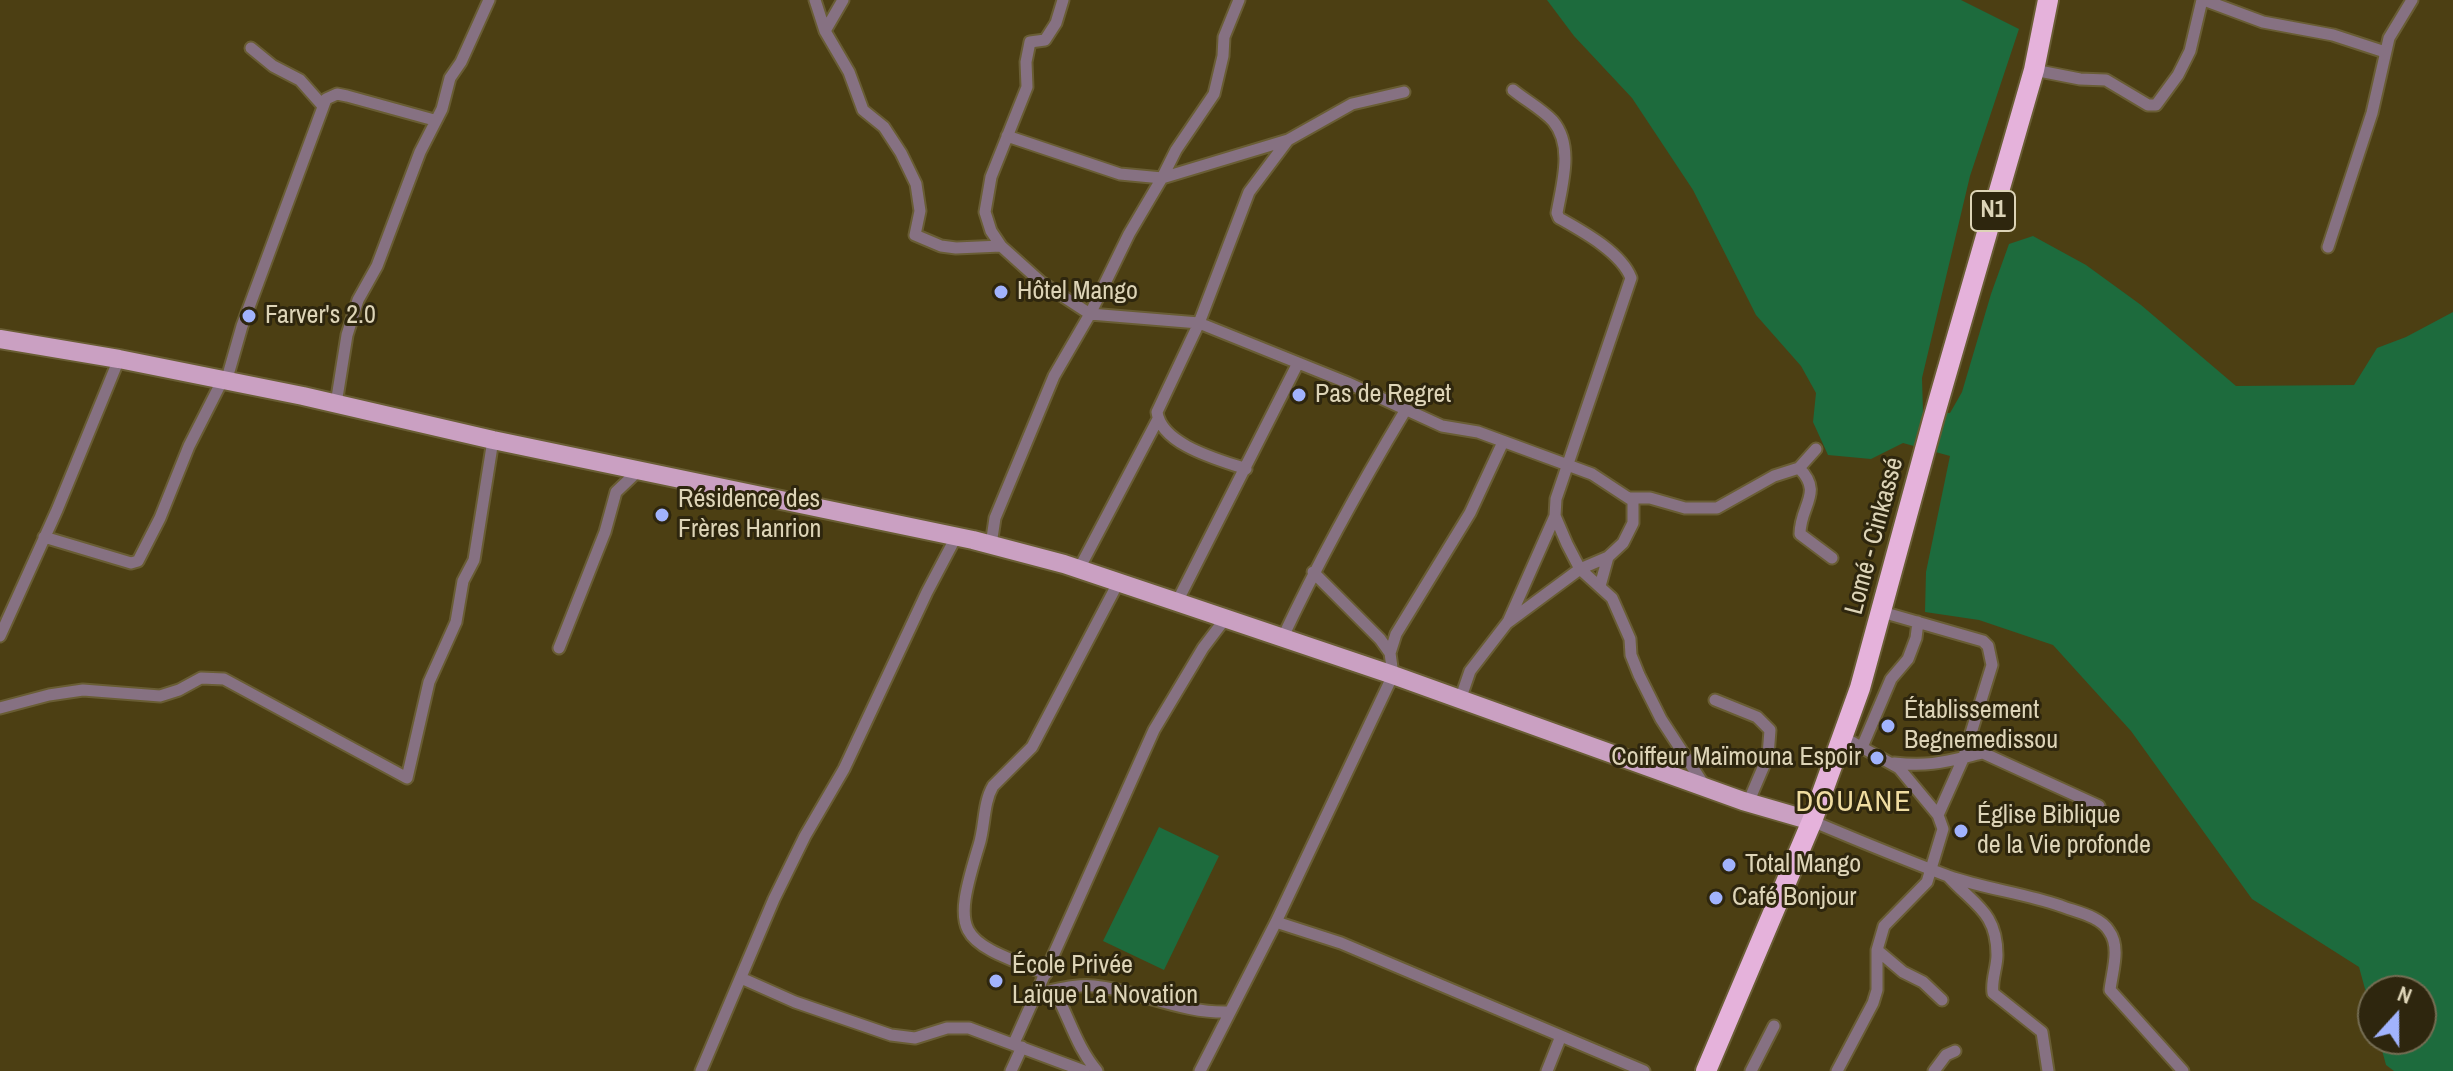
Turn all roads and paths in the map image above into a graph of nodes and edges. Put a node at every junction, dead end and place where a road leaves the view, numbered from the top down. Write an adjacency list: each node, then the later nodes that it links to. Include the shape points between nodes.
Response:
1 (489, 0): 18 (street)
2 (815, 0): 11 (street)
3 (843, 0): 11 (street)
4 (1063, 0): 19 (street, via 1052,33 1027,47 1027,87)
5 (1239, 0): 21 (street, via 1224,37 1214,94)
6 (2048, 0): 14 (highway, Lomé - Cinkassé / N1)
7 (2203, 0): 10 (street); 14 (street, via 2190,51 2156,105 2106,80)
8 (2224, 0): 10 (street)
9 (2412, 0): 13 (street)
10 (2237, 13): 13 (street)
11 (825, 31): 22 (street, via 863,110 884,127 916,184 920,211 915,235 956,248)
12 (251, 48): 17 (street, via 300,80)
13 (2385, 52): 23 (street, via 2372,113)
14 (2034, 70): 53 (highway, Lomé - Cinkassé / N1)
15 (1513, 90): 36 (street, via 1552,121 1563,140 1559,218 1594,238 1631,278)
16 (1404, 92): 20 (street, via 1352,104)
17 (323, 106): 18 (street, via 329,96 347,96); 29 (street)
18 (434, 120): 30 (street, via 377,266 358,300)
19 (1007, 136): 21 (street, via 1120,174); 22 (street, via 985,212)
20 (1288, 140): 21 (street); 25 (street, via 1249,192)
21 (1162, 178): 24 (street)
22 (1001, 246): 24 (street, via 1041,282)
23 (2328, 247)
24 (1090, 314): 25 (street); 44 (street, via 1054,376 1015,464)
25 (1199, 323): 28 (street); 32 (street, via 1164,394)
26 (0, 339): 27 (main road)
27 (119, 359): 29 (main road); 42 (street)
28 (1298, 363): 31 (street); 38 (street)
29 (224, 381): 30 (main road); 42 (street, via 138,561)
30 (336, 404): 33 (main road)
31 (1405, 411): 34 (street); 49 (street)
32 (1158, 419): 38 (street, via 1191,450); 47 (street)
33 (493, 440): 39 (main road); 64 (street, via 474,560 463,581 456,622 429,682 407,778 224,679 201,678 160,696 83,690)
34 (1503, 442): 36 (street); 60 (street, via 1482,490 1396,634)
35 (1816, 449): 37 (street)
36 (1568, 464): 40 (street); 41 (street)
37 (1799, 468): 40 (street, via 1708,510); 46 (street, via 1812,488 1800,534)
38 (1246, 469): 52 (street)
39 (639, 470): 43 (main road); 59 (street, via 616,492)
40 (1630, 498): 45 (street, via 1633,523)
41 (1555, 516): 48 (street); 56 (street)
42 (44, 537): 57 (street)
43 (956, 537): 44 (main road); 79 (street, via 844,769 805,836)
44 (991, 545): 47 (main road)
45 (1608, 557): 48 (street); 51 (street)
46 (1832, 558)
47 (1079, 569): 50 (main road)
48 (1580, 569): 51 (street); 56 (street)
49 (1313, 572): 58 (street); 60 (street)
50 (1118, 583): 52 (main road); 78 (street, via 1032,747 989,792 963,899 966,929 976,941)
51 (1600, 586): 69 (street, via 1612,598 1630,639 1635,667 1661,719)
52 (1177, 602): 54 (main road)
53 (1882, 612): 55 (street); 65 (highway, Lomé - Cinkassé / N1)
54 (1225, 619): 58 (main road); 78 (street, via 1154,730)
55 (1918, 622): 66 (street, via 1908,659 1891,679); 67 (street, via 1988,646 1992,665)
56 (1507, 623): 62 (street, via 1470,671)
57 (0, 636)
58 (1282, 639): 61 (main road)
59 (559, 648)
60 (1390, 653): 61 (street)
61 (1393, 675): 62 (main road); 76 (street)
62 (1460, 700): 69 (main road)
63 (1715, 700): 70 (street, via 1757,717 1770,730 1768,756)
64 (1, 706)
65 (1843, 737): 66 (street); 73 (highway, Lomé - Cinkassé / N1)
66 (1862, 747): 68 (street)
67 (1963, 759): 68 (street, via 1920,766); 71 (street, via 1983,753 1994,756); 72 (street)
68 (1894, 763): 72 (street)
69 (1706, 788): 70 (main road)
70 (1748, 803): 73 (main road)
71 (2099, 806)
72 (1938, 815): 74 (street, via 1943,829)
73 (1812, 821): 74 (street); 95 (highway, Lomé - Cinkassé / N1)
74 (1933, 869): 75 (street); 77 (street, via 1884,926)
75 (1948, 876): 99 (street, via 1993,924 1993,993 2042,1032); 100 (street, via 2046,901 2104,924 2114,943 2110,990)
76 (1276, 922): 83 (street); 85 (street, via 1341,943)
77 (1877, 950): 82 (street); 97 (street, via 1873,1003)
78 (1046, 974): 81 (street)
79 (741, 978): 86 (street, via 891,1035 915,1038 947,1028 969,1028); 88 (street)
80 (1054, 990): 81 (street); 83 (street, via 1114,989 1207,1013); 91 (street)
81 (1038, 993): 86 (street)
82 (1942, 1000)
83 (1230, 1012): 92 (street)
84 (1774, 1026): 96 (street)
85 (1561, 1036): 93 (street); 94 (street)
86 (1018, 1045): 89 (street); 90 (street)
87 (1955, 1051): 98 (street)
88 (704, 1070)
89 (1011, 1071)
90 (1084, 1071)
91 (1097, 1071)
92 (1200, 1071)
93 (1547, 1071)
94 (1644, 1071)
95 (1706, 1071)
96 (1751, 1071)
97 (1837, 1071)
98 (1934, 1071)
99 (2048, 1071)
100 (2183, 1071)

